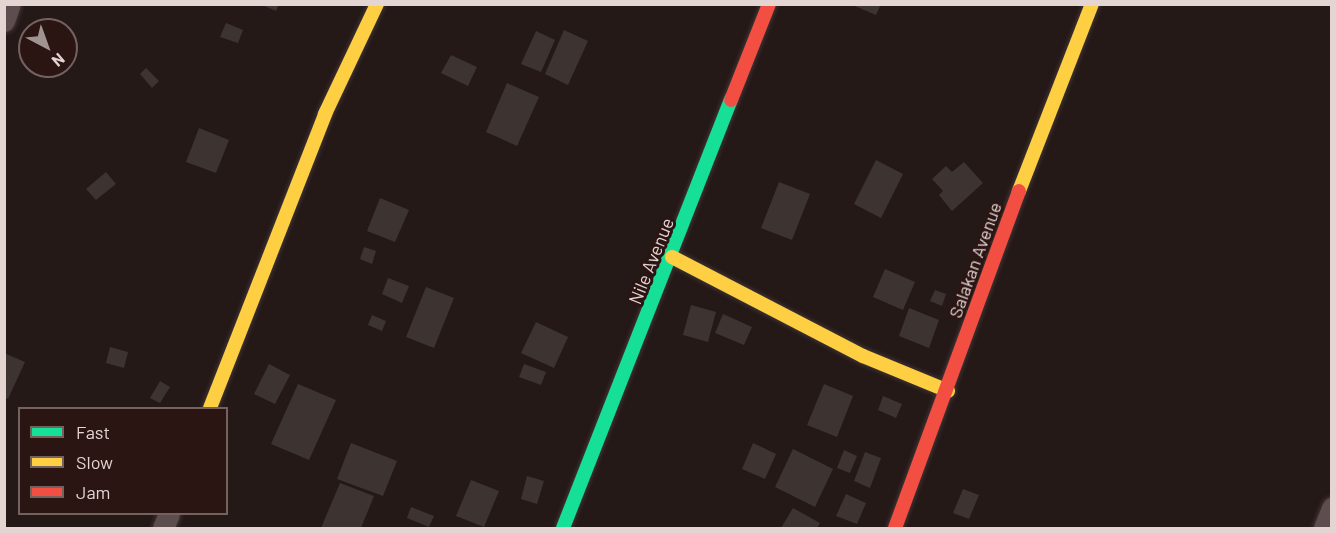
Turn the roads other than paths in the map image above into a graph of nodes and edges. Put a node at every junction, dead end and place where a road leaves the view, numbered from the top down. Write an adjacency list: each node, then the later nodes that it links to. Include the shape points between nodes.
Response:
1 (10, 4): 5 (street)
2 (377, 4): 8 (street, via 325,114)
3 (769, 4): 6 (street, Nile Avenue)
4 (1092, 4): 7 (street, Salakan Avenue, via 994,254)
5 (4, 21)
6 (672, 258): 7 (street, via 863,357); 10 (street, Nile Avenue)
7 (948, 391): 11 (street, Salakan Avenue)
8 (210, 407)
9 (1332, 508): 12 (street)
10 (563, 528)
11 (895, 528)
12 (1324, 528)

